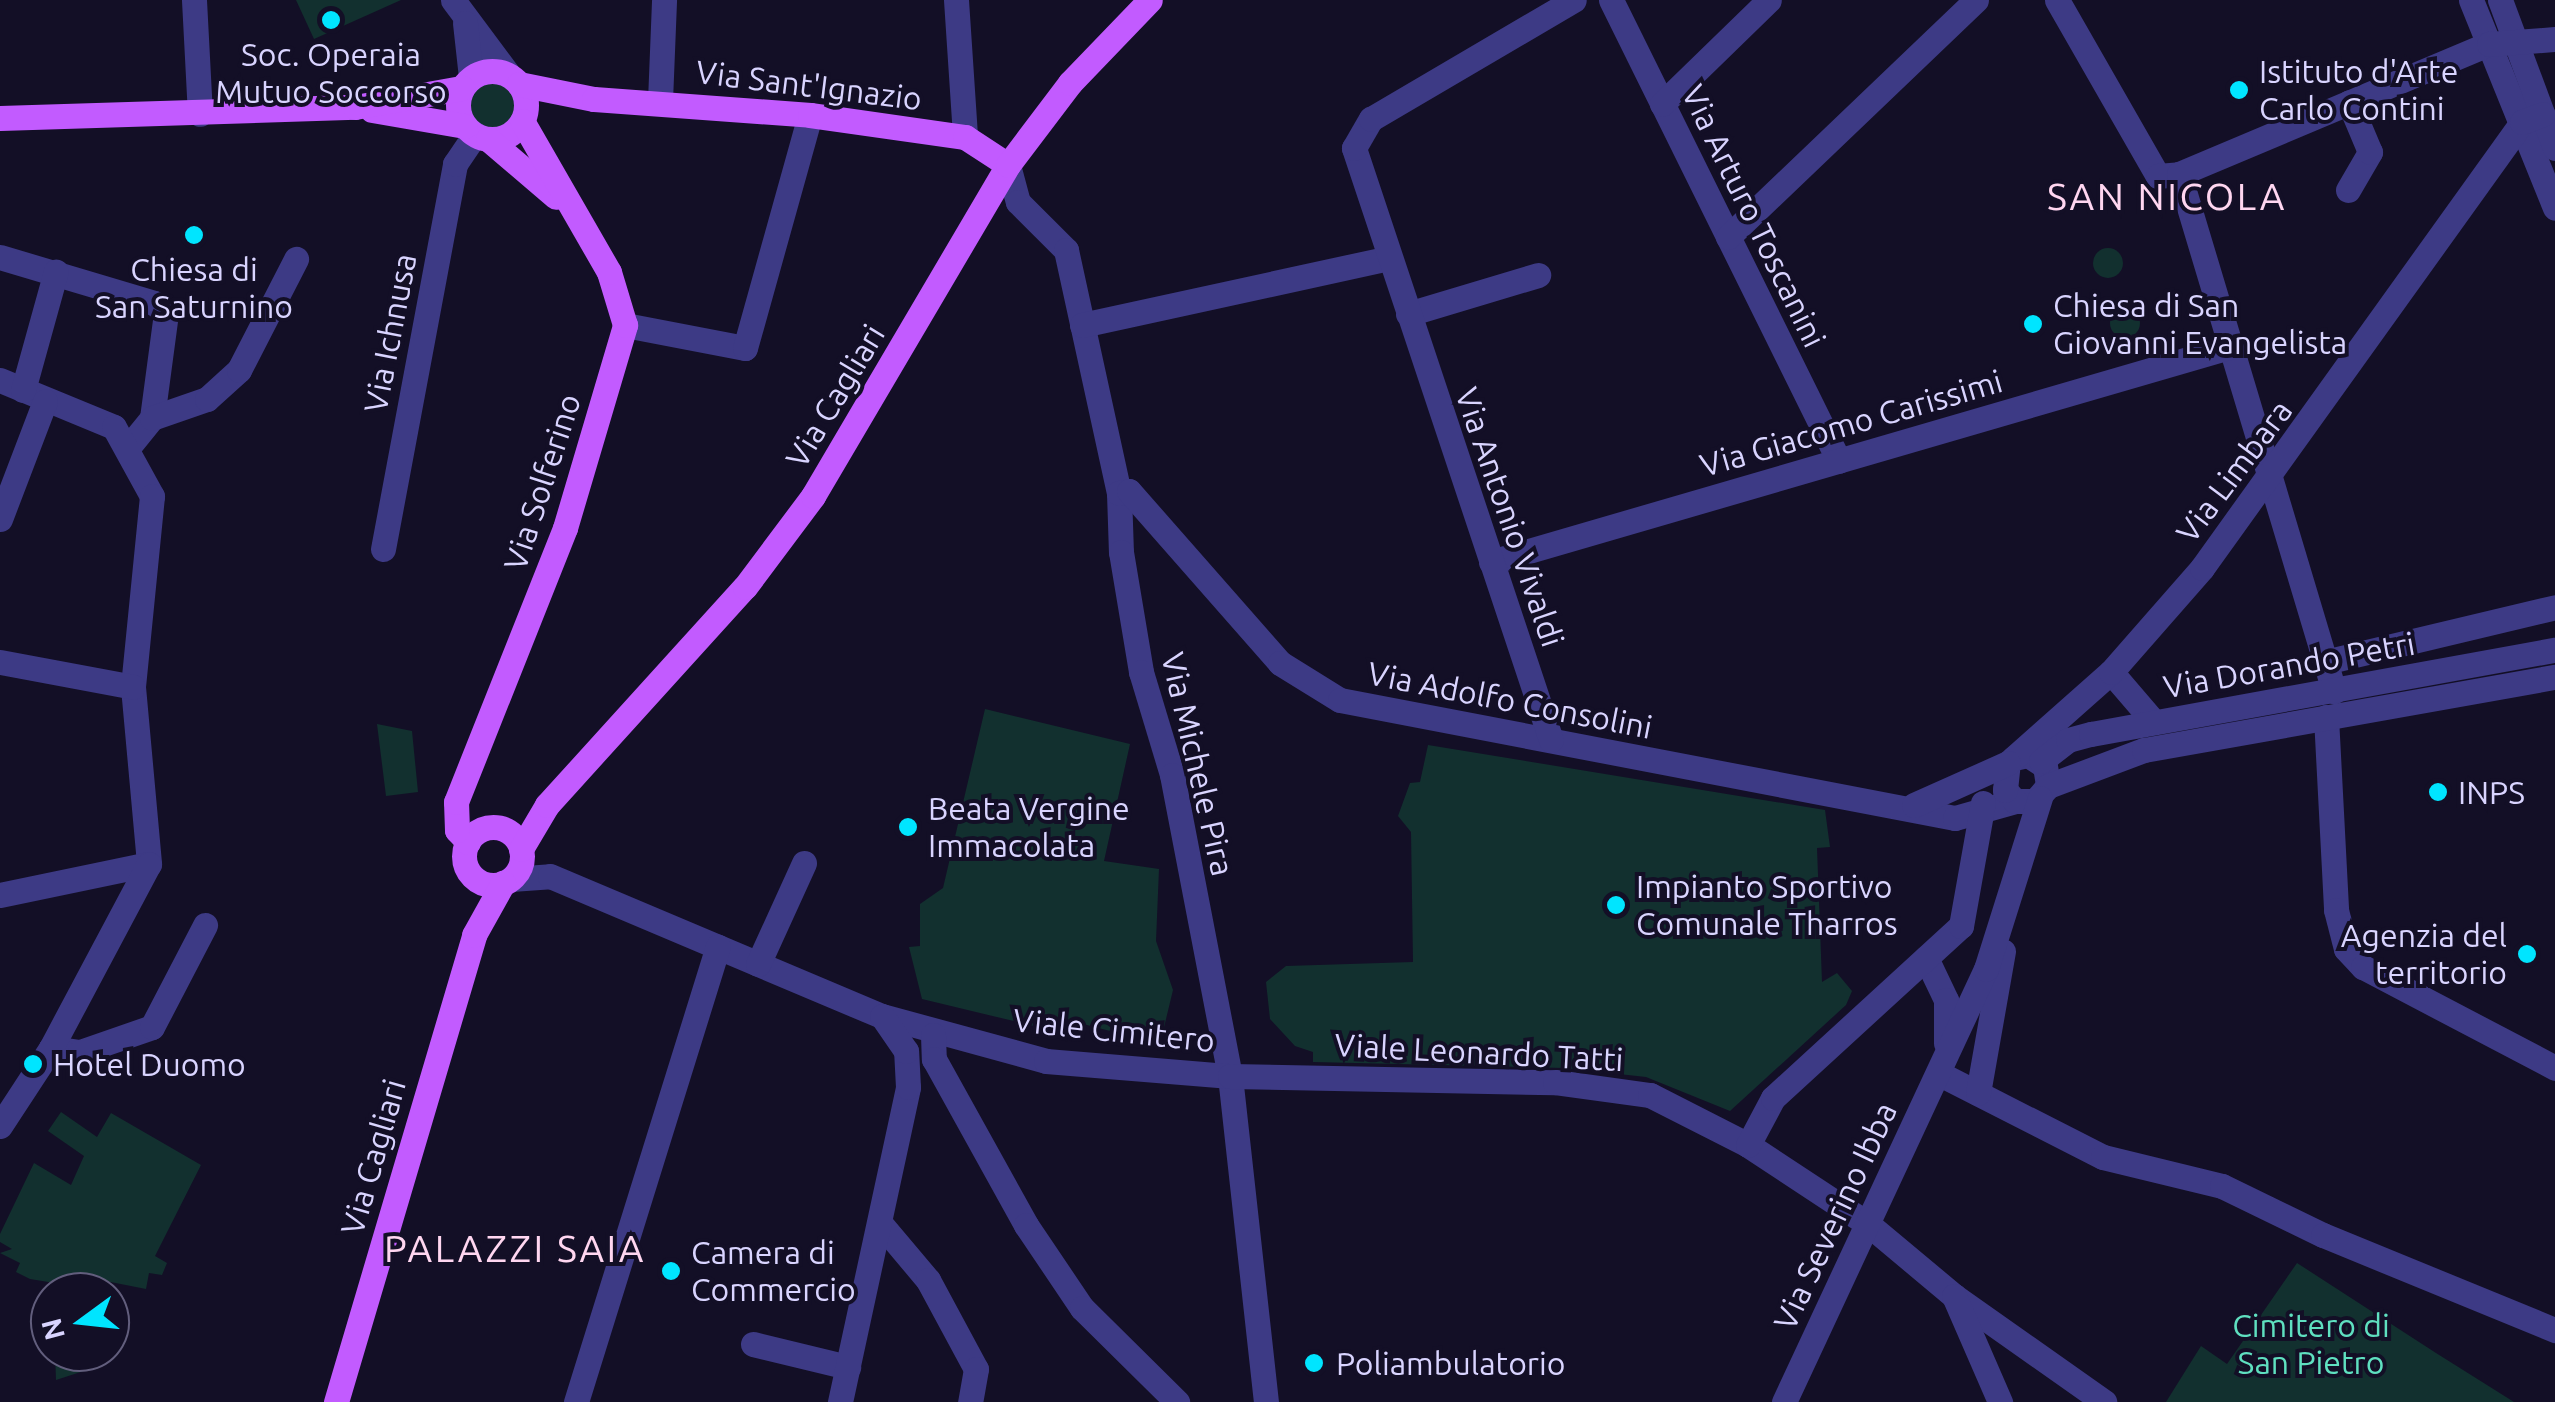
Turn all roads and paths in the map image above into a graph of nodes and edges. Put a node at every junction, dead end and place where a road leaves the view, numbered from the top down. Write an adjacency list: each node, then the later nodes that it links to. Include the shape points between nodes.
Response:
1 (194, 0): 23 (street)
2 (664, 0): 19 (street)
3 (956, 0): 29 (street)
4 (1150, 0): 31 (main road, Via Cagliari, via 1070,82)
5 (1574, 0): 39 (street, Via Antonio Vivaldi, via 1358,132 1354,148)
6 (1611, 0): 21 (street, Via Arturo Toscanini)
7 (1770, 0): 21 (street)
8 (1976, 0): 36 (street)
9 (2058, 0): 32 (street, via 2158,176)
10 (2471, 0): 14 (street)
11 (2500, 0): 15 (street)
12 (459, 12): 16 (street); 17 (street)
13 (2555, 39): 15 (street)
14 (2489, 44): 15 (street); 20 (street); 26 (street)
15 (2518, 46): 26 (street)
16 (514, 79): 17 (main road, via 490,70); 18 (main road, Via Sant'Ignazio); 27 (main road)
17 (467, 82): 22 (main road); 28 (main road, via 458,103)
18 (594, 99): 19 (main road, Via Sant'Ignazio); 27 (main road, Via Sant'Ignazio)
19 (660, 101): 24 (main road, Via Sant'Ignazio)
20 (2349, 102): 32 (street); 33 (street, via 2370,152)
21 (1662, 104): 36 (street, Via Arturo Toscanini)
22 (355, 107): 23 (main road); 28 (main road)
23 (200, 114): 25 (main road)
24 (810, 115): 29 (main road, Via Sant'Ignazio); 43 (street, via 745,348)
25 (0, 118)
26 (2532, 118): 30 (street); 34 (street); 50 (street, Via Limbara)
27 (522, 120): 28 (main road, via 504,137); 35 (main road)
28 (476, 133): 35 (main road); 53 (street, Via Ichnusa, via 454,164)
29 (964, 137): 31 (main road, Via Sant'Ignazio)
30 (2555, 148)
31 (1008, 165): 44 (street, Via Michele Pira, via 1018,202 1066,250); 67 (main road, Via Cagliari, via 813,496 745,587)
32 (2179, 174): 45 (street)
33 (2348, 190)
34 (2555, 208)
35 (572, 209): 43 (main road, via 610,272)
36 (1728, 237): 49 (street, Via Arturo Toscanini)
37 (0, 257): 40 (street)
38 (296, 258): 47 (street, via 239,370 206,399)
39 (1389, 258): 42 (street, Via Antonio Vivaldi); 44 (street)
40 (56, 272): 46 (street); 47 (street, via 154,303 166,314)
41 (1538, 276): 42 (street)
42 (1408, 314): 54 (street, Via Antonio Vivaldi)
43 (625, 325): 70 (main road, Via Solferino, via 565,528 466,777)
44 (1082, 326): 51 (street, Via Michele Pira)
45 (2229, 347): 49 (street, Via Giacomo Carissimi); 50 (street)
46 (23, 390): 48 (street, via 114,428); 52 (street)
47 (152, 418): 48 (street)
48 (129, 446): 61 (street, via 152,496)
49 (1839, 461): 54 (street, Via Giacomo Carissimi)
50 (2270, 482): 58 (street); 59 (street, Via Limbara)
51 (1118, 493): 65 (street, Via Adolfo Consolini, via 1128,491 1250,632 1306,681 1381,710); 90 (street, Via Michele Pira, via 1120,552 1142,672 1172,775)
52 (0, 519)
53 (383, 549)
54 (1492, 562): 65 (street, Via Antonio Vivaldi)
55 (2555, 607): 58 (street, Via Dorando Petri)
56 (2555, 650): 62 (street, Via Dorando Petri)
57 (0, 662): 61 (street)
58 (2325, 662): 62 (street)
59 (2112, 672): 64 (street); 66 (street, Via Limbara, via 2059,723)
60 (2555, 678): 63 (street, Via Dorando Petri)
61 (133, 688): 73 (street)
62 (2334, 691): 64 (street, Via Dorando Petri)
63 (2326, 717): 66 (street, Via Dorando Petri); 88 (street, via 2336,910 2346,948 2363,968)
64 (2154, 722): 66 (street, Via Dorando Petri, via 2068,740)
65 (1551, 740): 68 (street, Via Adolfo Consolini)
66 (2026, 774): 68 (street); 69 (street); 80 (street, Via Severino Ibba)
67 (547, 804): 70 (main road, Via Cagliari); 71 (main road, Via Cagliari)
68 (1914, 805): 69 (street, Via Adolfo Consolini, via 1955,818)
69 (1979, 815): 82 (street, via 1961,926)
70 (484, 832): 71 (main road); 74 (main road, via 464,856)
71 (521, 851): 75 (street, via 548,864); 76 (main road)
72 (804, 863): 83 (street)
73 (148, 864): 77 (street); 86 (street)
74 (470, 874): 76 (main road, via 485,884); 79 (main road, Via Cagliari)
75 (550, 876): 76 (street); 81 (street, Viale Cimitero)
76 (507, 881): 79 (main road, Via Cagliari)
77 (0, 895)
78 (205, 925): 86 (street, via 152,1027 80,1052)
79 (475, 931): 102 (main road, Via Cagliari)
80 (1997, 937): 87 (street, Via Severino Ibba); 92 (street, via 2003,966)
81 (718, 947): 83 (street, Viale Cimitero); 103 (street)
82 (1926, 958): 87 (street, Via Severino Ibba, via 1946,1000); 94 (street, via 1773,1098)
83 (758, 964): 84 (street, Viale Cimitero)
84 (882, 1016): 85 (street, Viale Cimitero); 91 (street, via 906,1051)
85 (933, 1035): 89 (street); 90 (street, Viale Cimitero, via 1046,1061)
86 (51, 1048): 93 (street)
87 (1942, 1065): 92 (street); 96 (street, Via Severino Ibba)
88 (2555, 1068)
89 (942, 1074): 91 (street); 101 (street, via 1026,1225 1082,1308)
90 (1230, 1076): 94 (street, Viale Leonardo Tatti, via 1608,1088 1650,1095); 106 (street, Via Michele Pira)
91 (908, 1087): 95 (street)
92 (1978, 1093): 98 (street, via 2103,1157 2222,1186 2324,1236)
93 (0, 1126)
94 (1748, 1146): 96 (street, Viale Leonardo Tatti)
95 (880, 1222): 100 (street); 105 (street, via 928,1280 976,1369)
96 (1868, 1224): 97 (street, Viale Leonardo Tatti); 107 (street, Via Severino Ibba)
97 (1954, 1296): 108 (street); 109 (street, Viale Leonardo Tatti)
98 (2555, 1330)
99 (753, 1344): 100 (street)
100 (848, 1368): 104 (street)
101 (1166, 1397)
102 (336, 1402)
103 (576, 1402)
104 (840, 1402)
105 (970, 1402)
106 (1266, 1402)
107 (1784, 1402)
108 (2000, 1402)
109 (2104, 1402)

